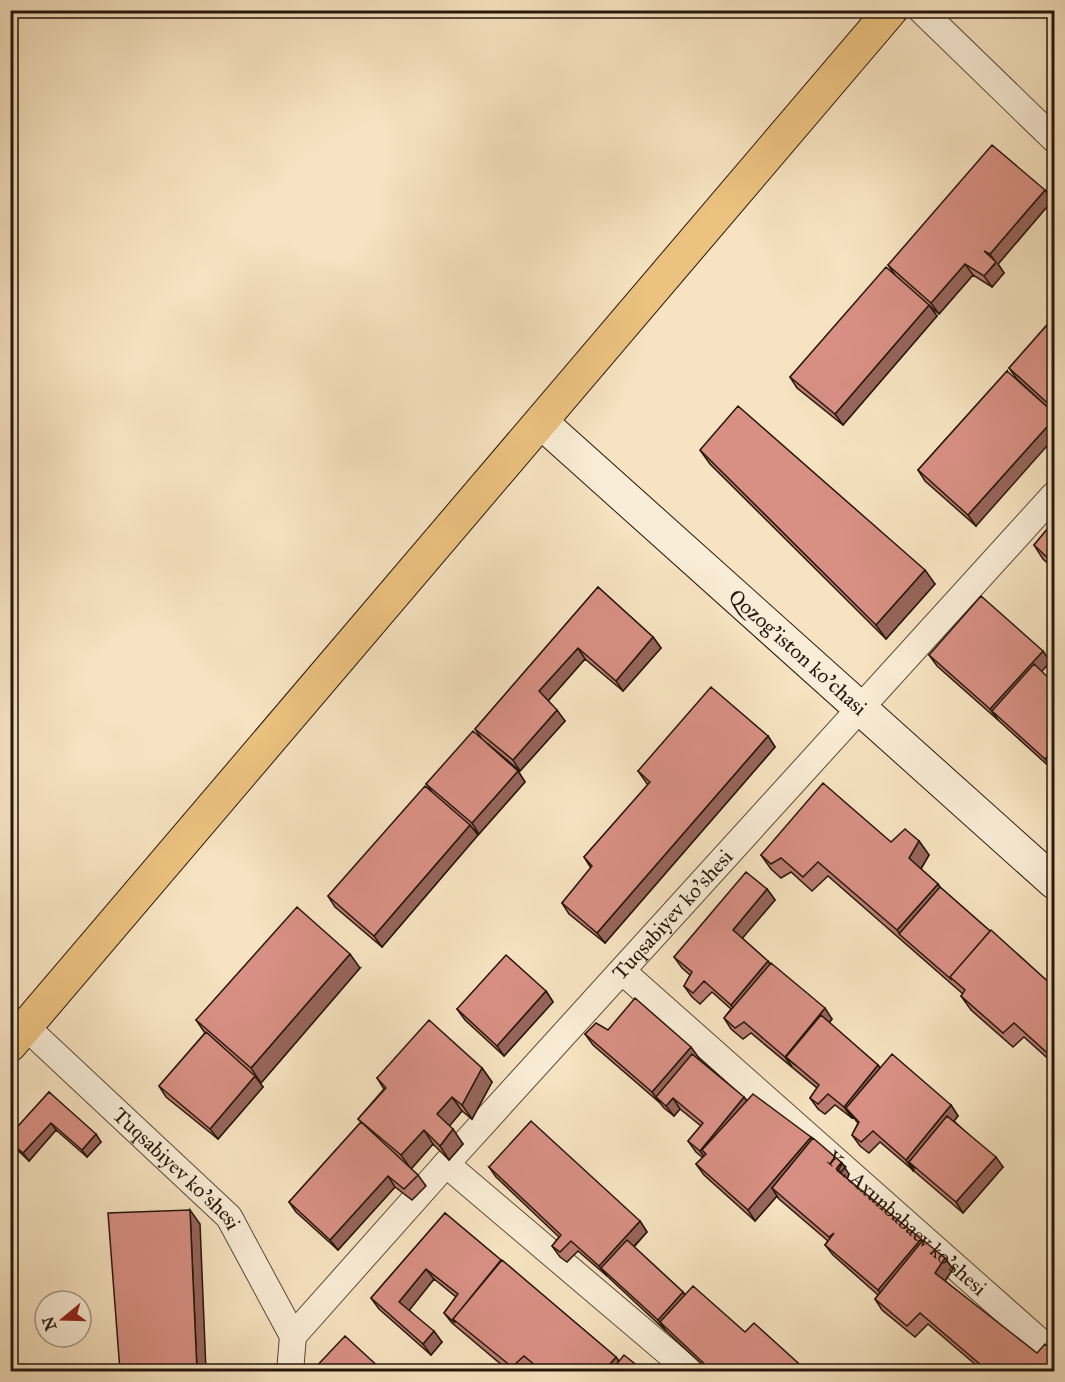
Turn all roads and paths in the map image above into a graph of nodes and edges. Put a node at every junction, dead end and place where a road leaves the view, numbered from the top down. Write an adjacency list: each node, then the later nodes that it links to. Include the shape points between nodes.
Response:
1 (891, 10): 4 (main road)
2 (921, 10): 3 (street)
3 (1054, 139)
4 (541, 422): 6 (street, Qozog'iston ko'chasi); 9 (main road)
5 (1054, 495): 6 (street, Tuqsabiyev ko'shesi)
6 (861, 708): 7 (street, Qozog'iston ko'chasi); 8 (street, Tuqsabiyev ko'shesi)
7 (1054, 882)
8 (622, 970): 10 (street, Tuqsabiyev ko'shesi); 12 (street, Yu. Axunbabaev ko'shesi)
9 (18, 1036): 11 (street, Tuqsabiyev ko'shesi, via 229,1217)
10 (446, 1164): 11 (street, Tuqsabiyev ko'shesi); 14 (street)
11 (293, 1336): 13 (street)
12 (1054, 1354)
13 (290, 1371)
14 (691, 1371)

